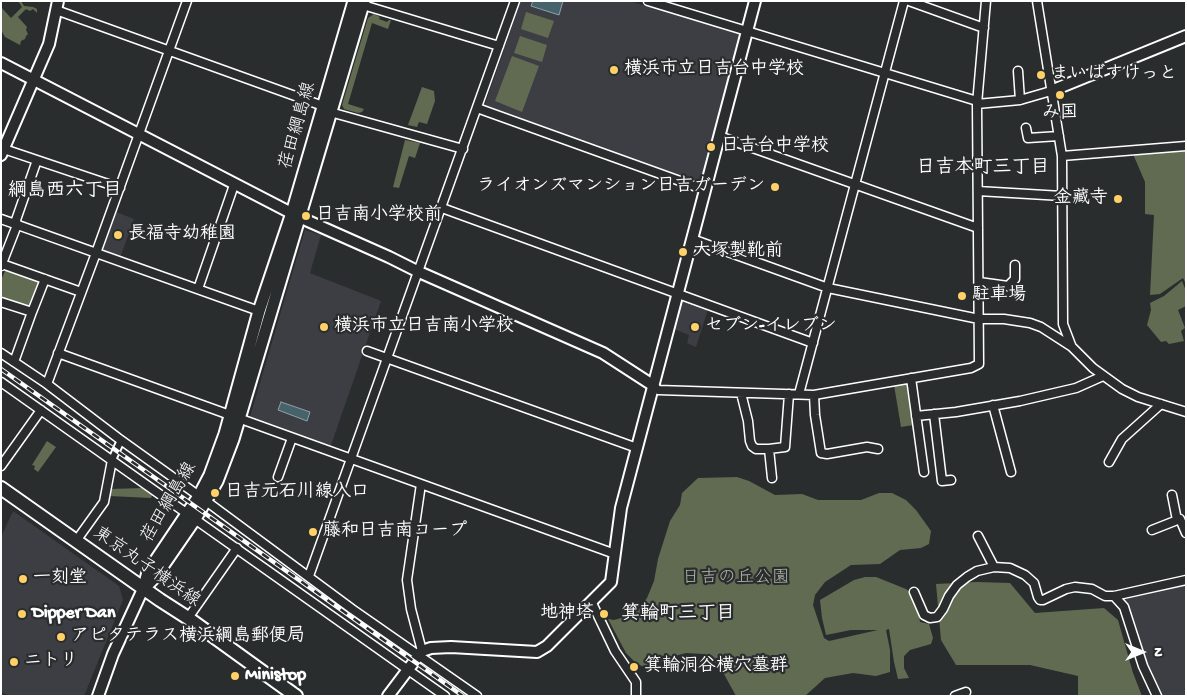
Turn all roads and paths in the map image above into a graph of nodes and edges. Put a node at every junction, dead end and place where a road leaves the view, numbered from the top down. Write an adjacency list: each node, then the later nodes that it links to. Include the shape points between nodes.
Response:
1 (186, 1): 15 (street)
2 (516, 1): 14 (street)
3 (648, 1): 12 (street)
4 (756, 1): 12 (street)
5 (904, 1): 18 (street)
6 (909, 1): 11 (street)
7 (986, 1): 11 (street)
8 (1037, 1): 20 (street)
9 (357, 2): 14 (street); 24 (main road, 荏田綱島線)
10 (57, 6): 15 (street); 19 (street, via 49,44)
11 (984, 28): 22 (street)
12 (748, 31): 18 (street); 27 (street)
13 (1186, 36): 20 (street)
14 (499, 46): 23 (street)
15 (169, 50): 24 (street); 26 (street)
16 (1, 63): 19 (street)
17 (1018, 71): 21 (street)
18 (885, 73): 22 (street); 35 (street)
19 (33, 80): 26 (street); 31 (street)
20 (1051, 91): 21 (street); 28 (street)
21 (1020, 100): 22 (street)
22 (977, 103): 38 (street)
23 (477, 108): 30 (street); 37 (street)
24 (327, 109): 30 (street); 41 (main road, 荏田綱島線)
25 (1026, 128): 28 (street, via 1028,138)
26 (138, 135): 34 (street); 36 (street)
27 (719, 136): 35 (street); 37 (street)
28 (1059, 136): 32 (street)
29 (1186, 146): 32 (street)
30 (463, 150): 40 (street)
31 (2, 151): 33 (street)
32 (1062, 156): 39 (street)
33 (38, 160): 36 (street); 43 (street)
34 (234, 184): 41 (street); 53 (street)
35 (855, 184): 44 (street); 52 (street)
36 (120, 188): 46 (street)
37 (705, 190): 45 (street)
38 (978, 191): 39 (street); 44 (street)
39 (1062, 196): 61 (street, via 1063,324)
40 (442, 208): 49 (street); 55 (street)
41 (295, 215): 49 (street); 57 (main road, 荏田綱島線); 81 (main road, 荏田綱島線)
42 (1, 219): 43 (street)
43 (17, 225): 46 (street); 47 (street)
44 (978, 228): 51 (street)
45 (692, 239): 52 (street); 55 (street)
46 (96, 253): 53 (street); 54 (street)
47 (2, 265): 50 (street)
48 (1015, 265): 51 (street, via 1015,279 1008,286)
49 (419, 272): 65 (street); 71 (street, via 604,353)
50 (45, 279): 54 (street); 58 (street)
51 (979, 282): 59 (street)
52 (828, 288): 59 (street); 60 (street)
53 (198, 290): 57 (street)
54 (81, 292): 64 (street)
55 (677, 294): 60 (street); 71 (street)
56 (1, 302): 58 (street)
57 (260, 311): 81 (main road, 荏田綱島線)
58 (32, 312): 66 (street)
59 (979, 319): 61 (street, via 1030,323 1051,332); 68 (street, via 979,364)
60 (813, 342): 74 (street)
61 (1072, 347): 67 (street)
62 (367, 351): 65 (street)
63 (1, 353): 66 (street)
64 (58, 353): 70 (street); 81 (street)
65 (388, 359): 85 (street); 88 (street)
66 (14, 362): 70 (street)
67 (1103, 376): 76 (street, via 1138,397); 77 (street, via 1076,388)
68 (911, 378): 75 (street); 82 (street)
69 (1, 382): 78 (street)
70 (47, 384): 84 (street)
71 (654, 386): 72 (street, via 658,390); 85 (street)
72 (741, 393): 73 (street); 86 (street, via 752,446)
73 (789, 394): 74 (street); 86 (street, via 785,448)
74 (799, 394): 75 (street)
75 (814, 395): 87 (street, via 821,453 867,447)
76 (1161, 404): 79 (street); 90 (street, via 1122,440)
77 (993, 405): 80 (street); 93 (street)
78 (41, 410): 89 (street); 91 (street)
79 (1186, 412)
80 (934, 414): 82 (street); 96 (street, via 942,481)
81 (234, 416): 83 (street); 100 (main road, 荏田綱島線)
82 (916, 416): 92 (street)
83 (292, 438): 88 (street); 94 (street)
84 (121, 440): 89 (street); 100 (street)
85 (637, 448): 108 (street, via 621,508)
86 (769, 449): 95 (street)
87 (878, 450)
88 (351, 459): 97 (street); 110 (street)
89 (112, 460): 101 (street); 106 (street, via 104,502)
90 (1109, 462)
91 (1, 466)
92 (924, 472)
93 (1011, 472)
94 (278, 478)
95 (772, 478)
96 (951, 480)
97 (420, 484): 108 (street); 117 (street, via 408,580)
98 (1, 488): 106 (main road, 東京丸子横浜線)
99 (1172, 496): 102 (street)
100 (202, 498): 101 (main road, 荏田綱島線); 110 (street)
101 (191, 516): 107 (street); 112 (main road, 荏田綱島線, via 148,572)
102 (1178, 520): 103 (street); 104 (street)
103 (1152, 530)
104 (1186, 533)
105 (978, 536): 109 (street)
106 (76, 541): 112 (main road, 東京丸子横浜線)
107 (237, 548): 116 (street); 118 (street)
108 (615, 554): 115 (street, via 611,582)
109 (994, 567): 113 (street, via 976,571 957,585 937,617 924,615); 114 (street, via 1010,568 1025,575 1034,583 1040,600 1075,587)
110 (310, 576): 117 (street, via 352,609)
111 (1186, 580): 114 (street)
112 (143, 589): 116 (main road, 東京丸子横浜線); 120 (street)
113 (914, 592)
114 (1114, 596): 127 (street, via 1124,607)
115 (591, 601): 117 (street, via 547,646 537,652 451,647 431,648); 125 (street, via 615,651 636,682)
116 (188, 618): 121 (main road, 東京丸子横浜線)
117 (420, 654): 118 (street); 124 (street)
118 (408, 669): 122 (street); 123 (street)
119 (966, 692): 126 (street)
120 (98, 696)
121 (296, 696)
122 (388, 696)
123 (445, 696)
124 (477, 696)
125 (636, 696)
126 (955, 696)
127 (1156, 696)

